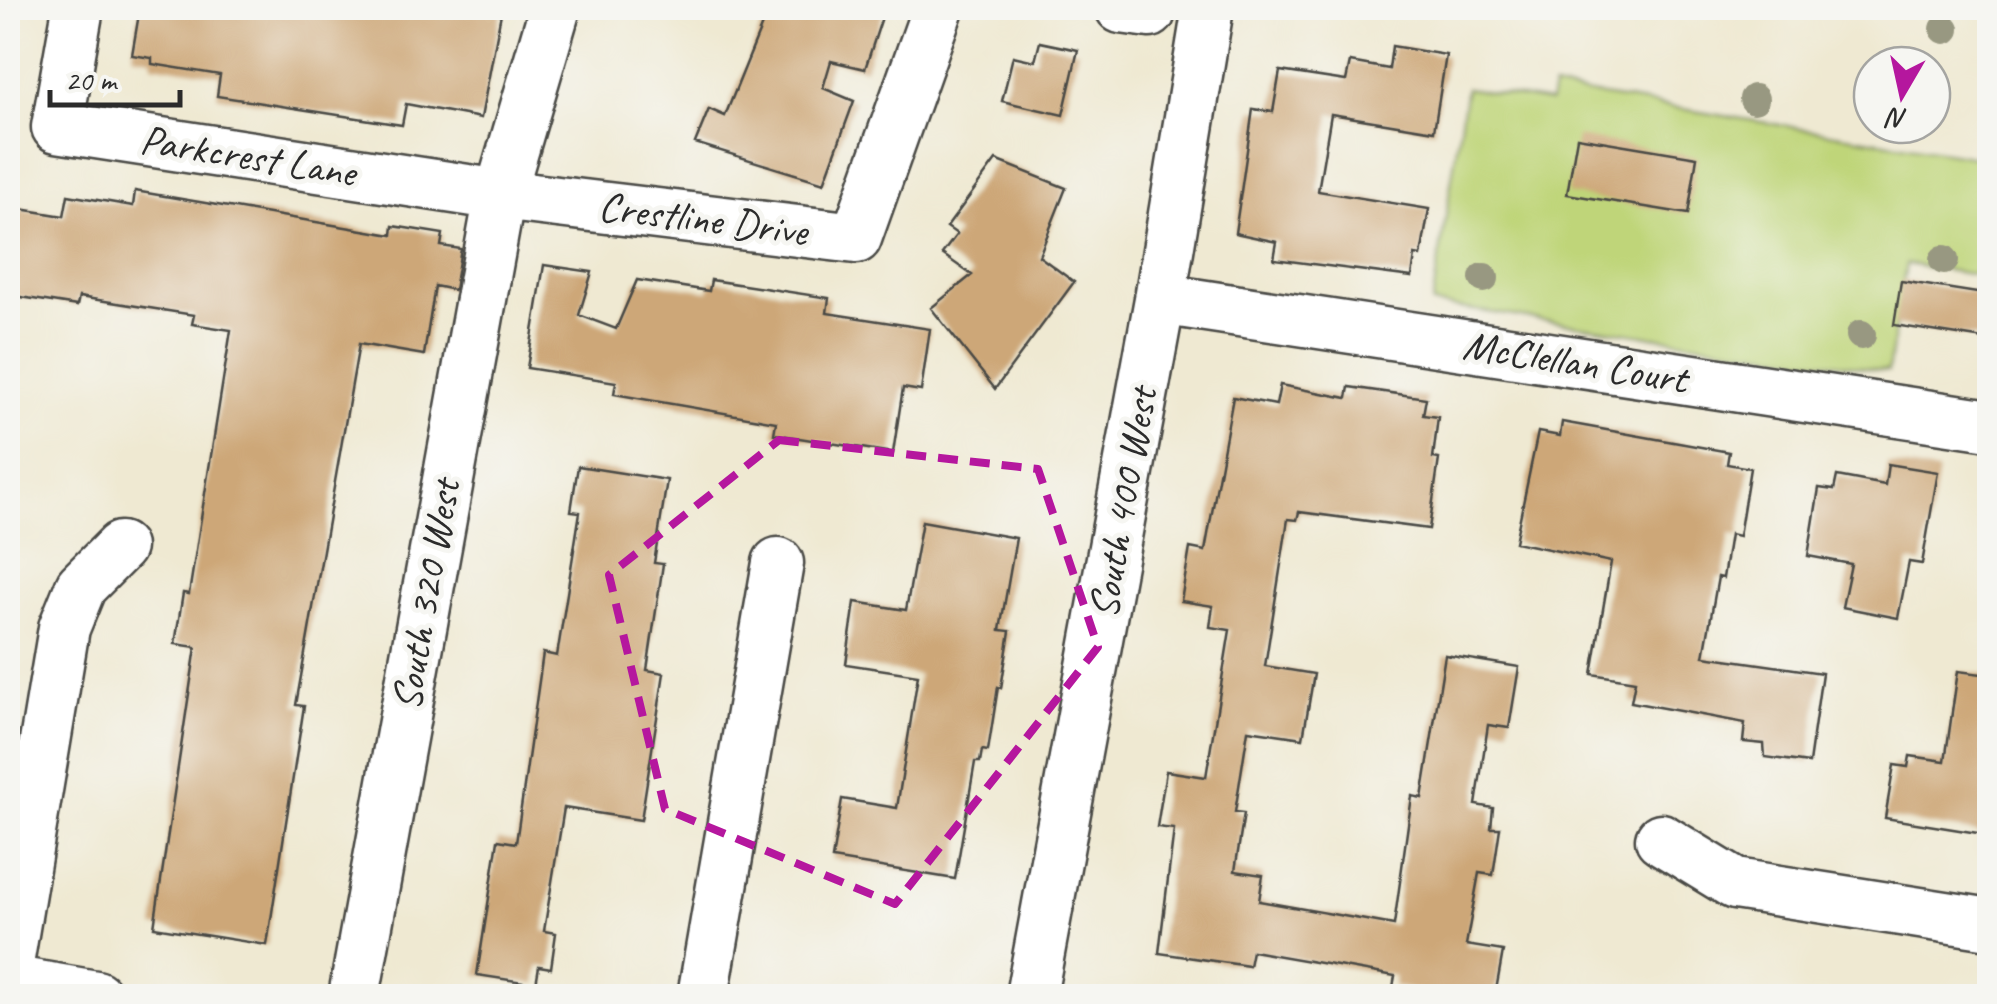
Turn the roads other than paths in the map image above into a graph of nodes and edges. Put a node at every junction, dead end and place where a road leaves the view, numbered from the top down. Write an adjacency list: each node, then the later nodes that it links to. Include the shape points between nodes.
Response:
1 (78, 8): 5 (street, Parkcrest Lane, via 57,126)
2 (555, 8): 5 (street)
3 (938, 8): 5 (street, Crestline Drive, via 856,238)
4 (1208, 8): 6 (street, South 400 West)
5 (500, 194): 15 (street, South 320 West)
6 (1160, 299): 7 (street, McClellan Court); 17 (street, South 400 West)
7 (1990, 425)
8 (120, 548): 12 (street, via 81,586 64,628)
9 (778, 562): 16 (street)
10 (1661, 838): 11 (street, via 1735,884)
11 (1990, 924)
12 (8, 964)
13 (8, 981): 14 (street)
14 (96, 996)
15 (354, 996)
16 (704, 996)
17 (1031, 996)

